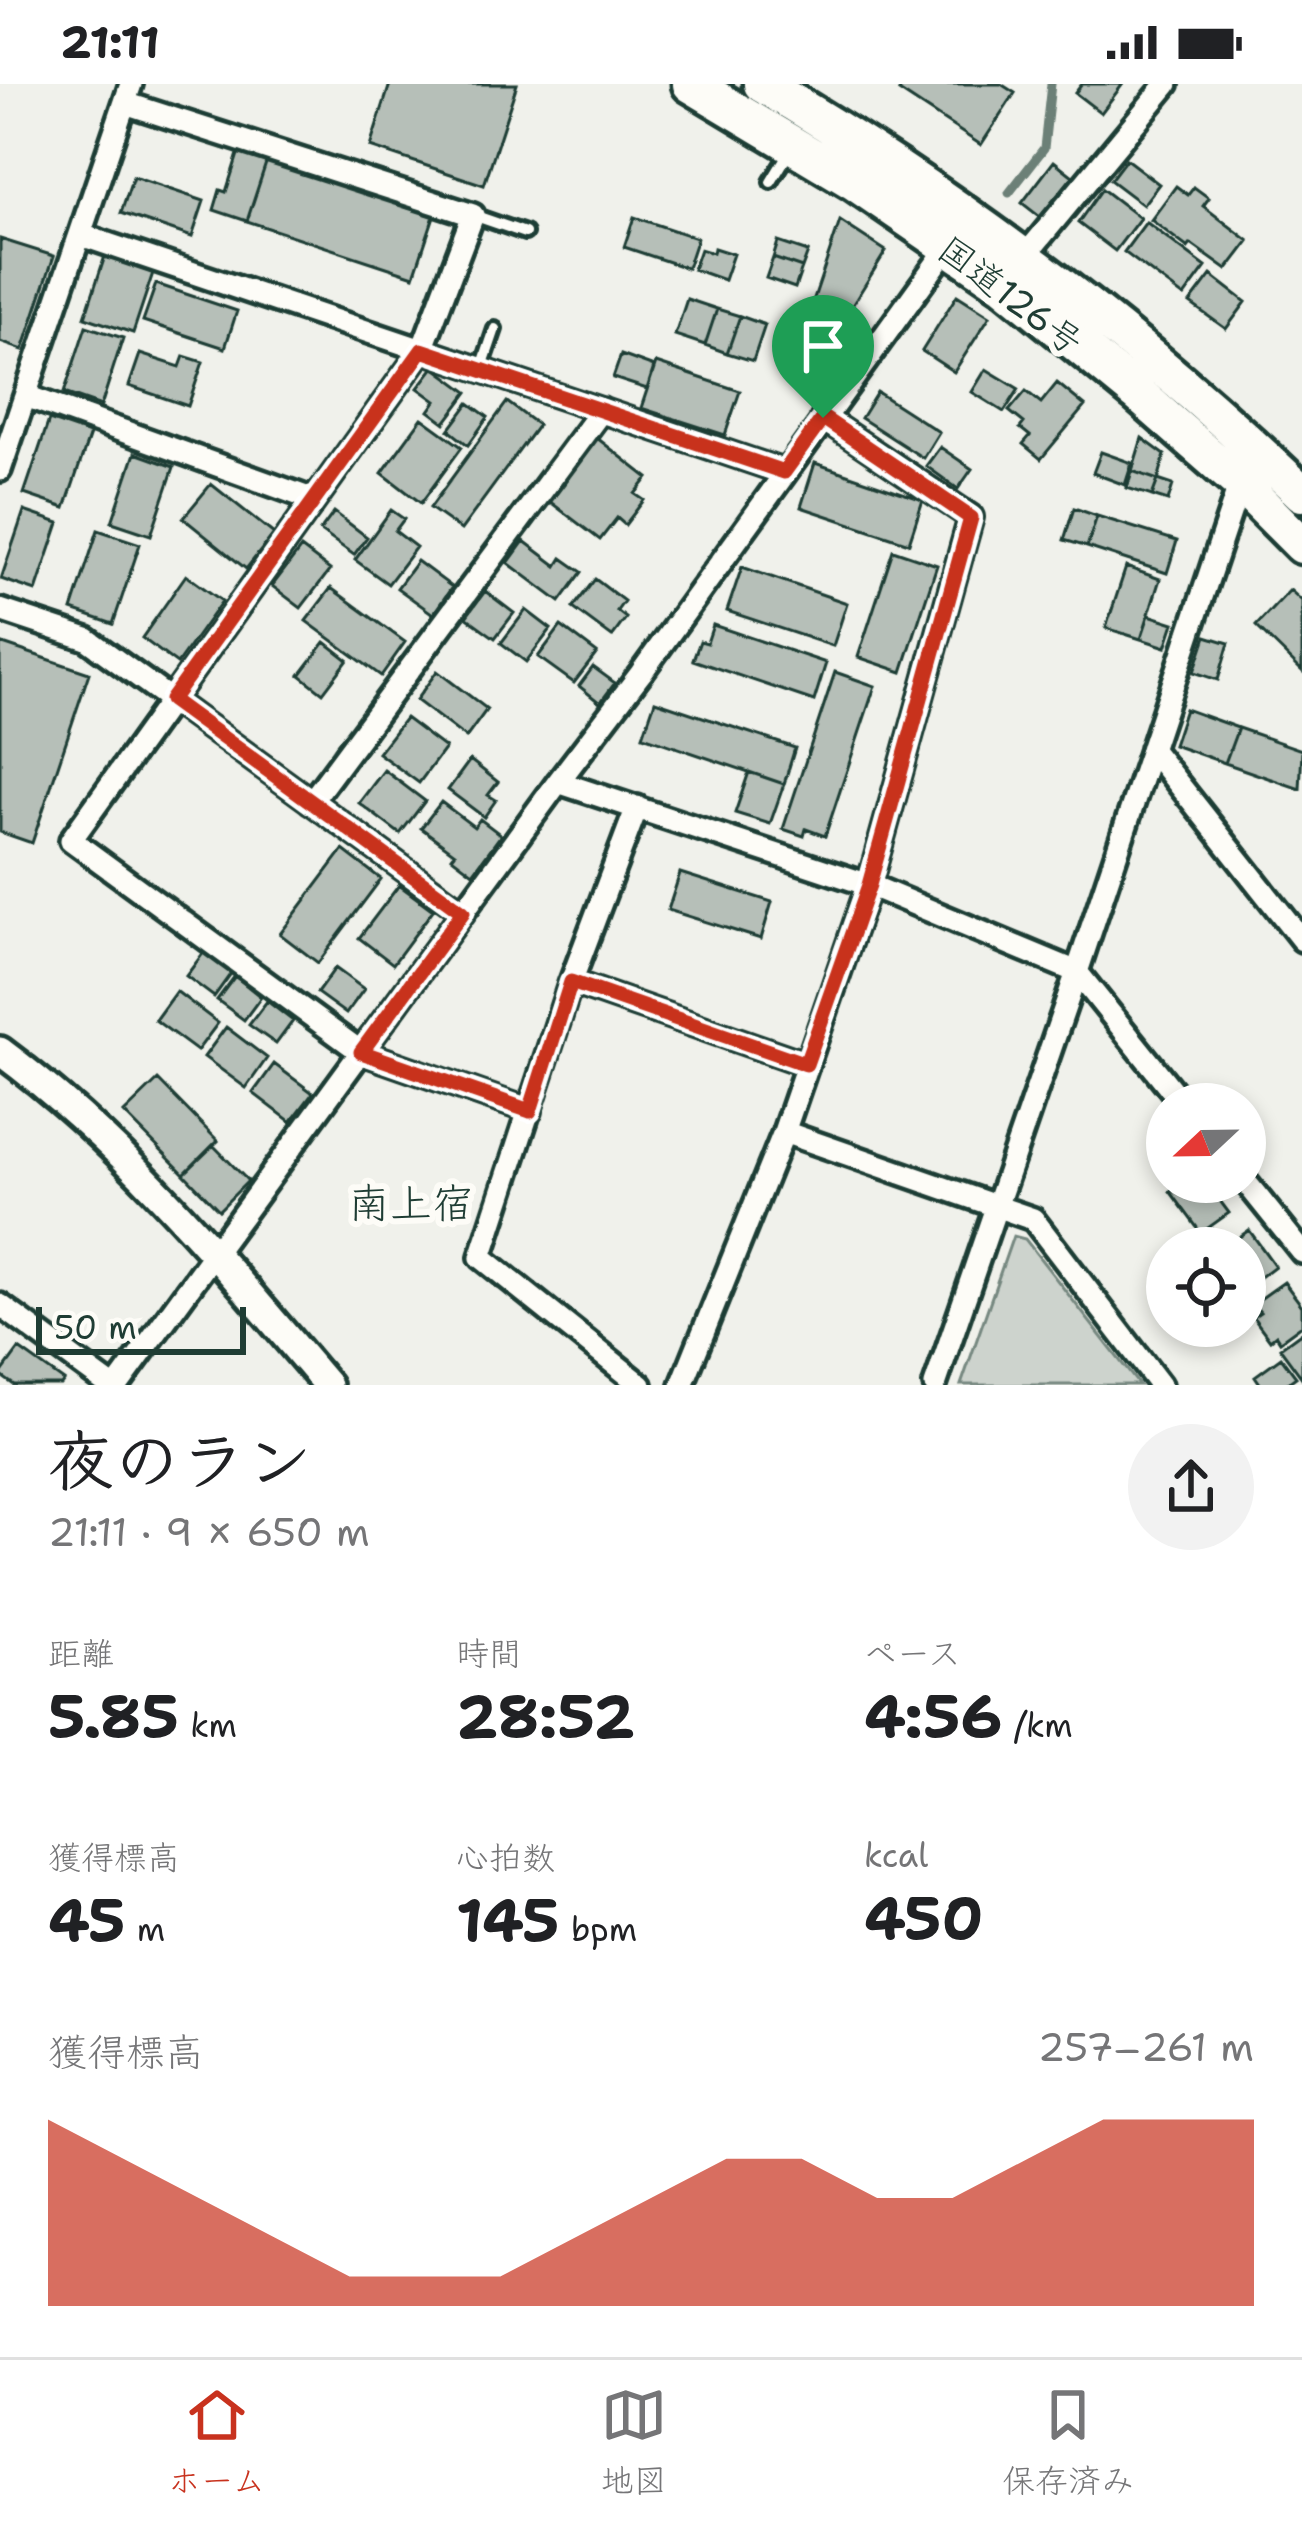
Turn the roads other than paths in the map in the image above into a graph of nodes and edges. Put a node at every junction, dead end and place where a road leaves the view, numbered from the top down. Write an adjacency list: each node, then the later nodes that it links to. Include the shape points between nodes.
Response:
1 (691, 84): 5 (highway, 国道126号)
2 (762, 84): 11 (highway, 国道126号)
3 (1166, 84): 11 (street)
4 (128, 94): 7 (street); 9 (street)
5 (794, 145): 6 (lane); 10 (highway, 国道126号)
6 (771, 182)
7 (473, 215): 8 (lane); 13 (street)
8 (525, 233)
9 (81, 235): 13 (street); 15 (street)
10 (949, 246): 17 (street); 21 (highway, 国道126号)
11 (1024, 257): 20 (highway, 国道126号)
12 (495, 329): 14 (lane)
13 (422, 350): 14 (street); 22 (street)
14 (481, 370): 16 (street)
15 (26, 396): 18 (street); 22 (street)
16 (602, 410): 19 (street); 28 (street)
17 (823, 418): 19 (street); 30 (street, via 971,518)
18 (0, 470)
19 (784, 472): 27 (street)
20 (1298, 482)
21 (1240, 483): 23 (highway, 国道126号); 26 (street)
22 (314, 500): 25 (street)
23 (1302, 545)
24 (0, 610): 25 (street, via 87,639)
25 (171, 700): 28 (street); 36 (street, via 71,839)
26 (1151, 748): 32 (street); 33 (street)
27 (558, 782): 29 (street); 31 (street)
28 (311, 802): 31 (street)
29 (637, 807): 30 (street); 34 (street)
30 (869, 885): 33 (street); 37 (street)
31 (463, 912): 36 (street)
32 (1302, 940)
33 (1077, 972): 38 (street); 42 (street)
34 (571, 982): 37 (street); 39 (street)
35 (0, 1051): 43 (street, via 85,1120)
36 (361, 1052): 39 (street); 43 (street)
37 (806, 1064): 40 (street)
38 (1166, 1083)
39 (530, 1111): 48 (street, via 481,1257)
40 (784, 1132): 42 (street); 49 (street)
41 (1263, 1203): 44 (street)
42 (996, 1208): 50 (street); 51 (street, via 1033,1220)
43 (216, 1252): 46 (street); 47 (street)
44 (1302, 1252)
45 (0, 1306): 46 (street)
46 (114, 1385)
47 (326, 1385)
48 (641, 1385)
49 (682, 1385)
50 (935, 1385)
51 (1160, 1385)

